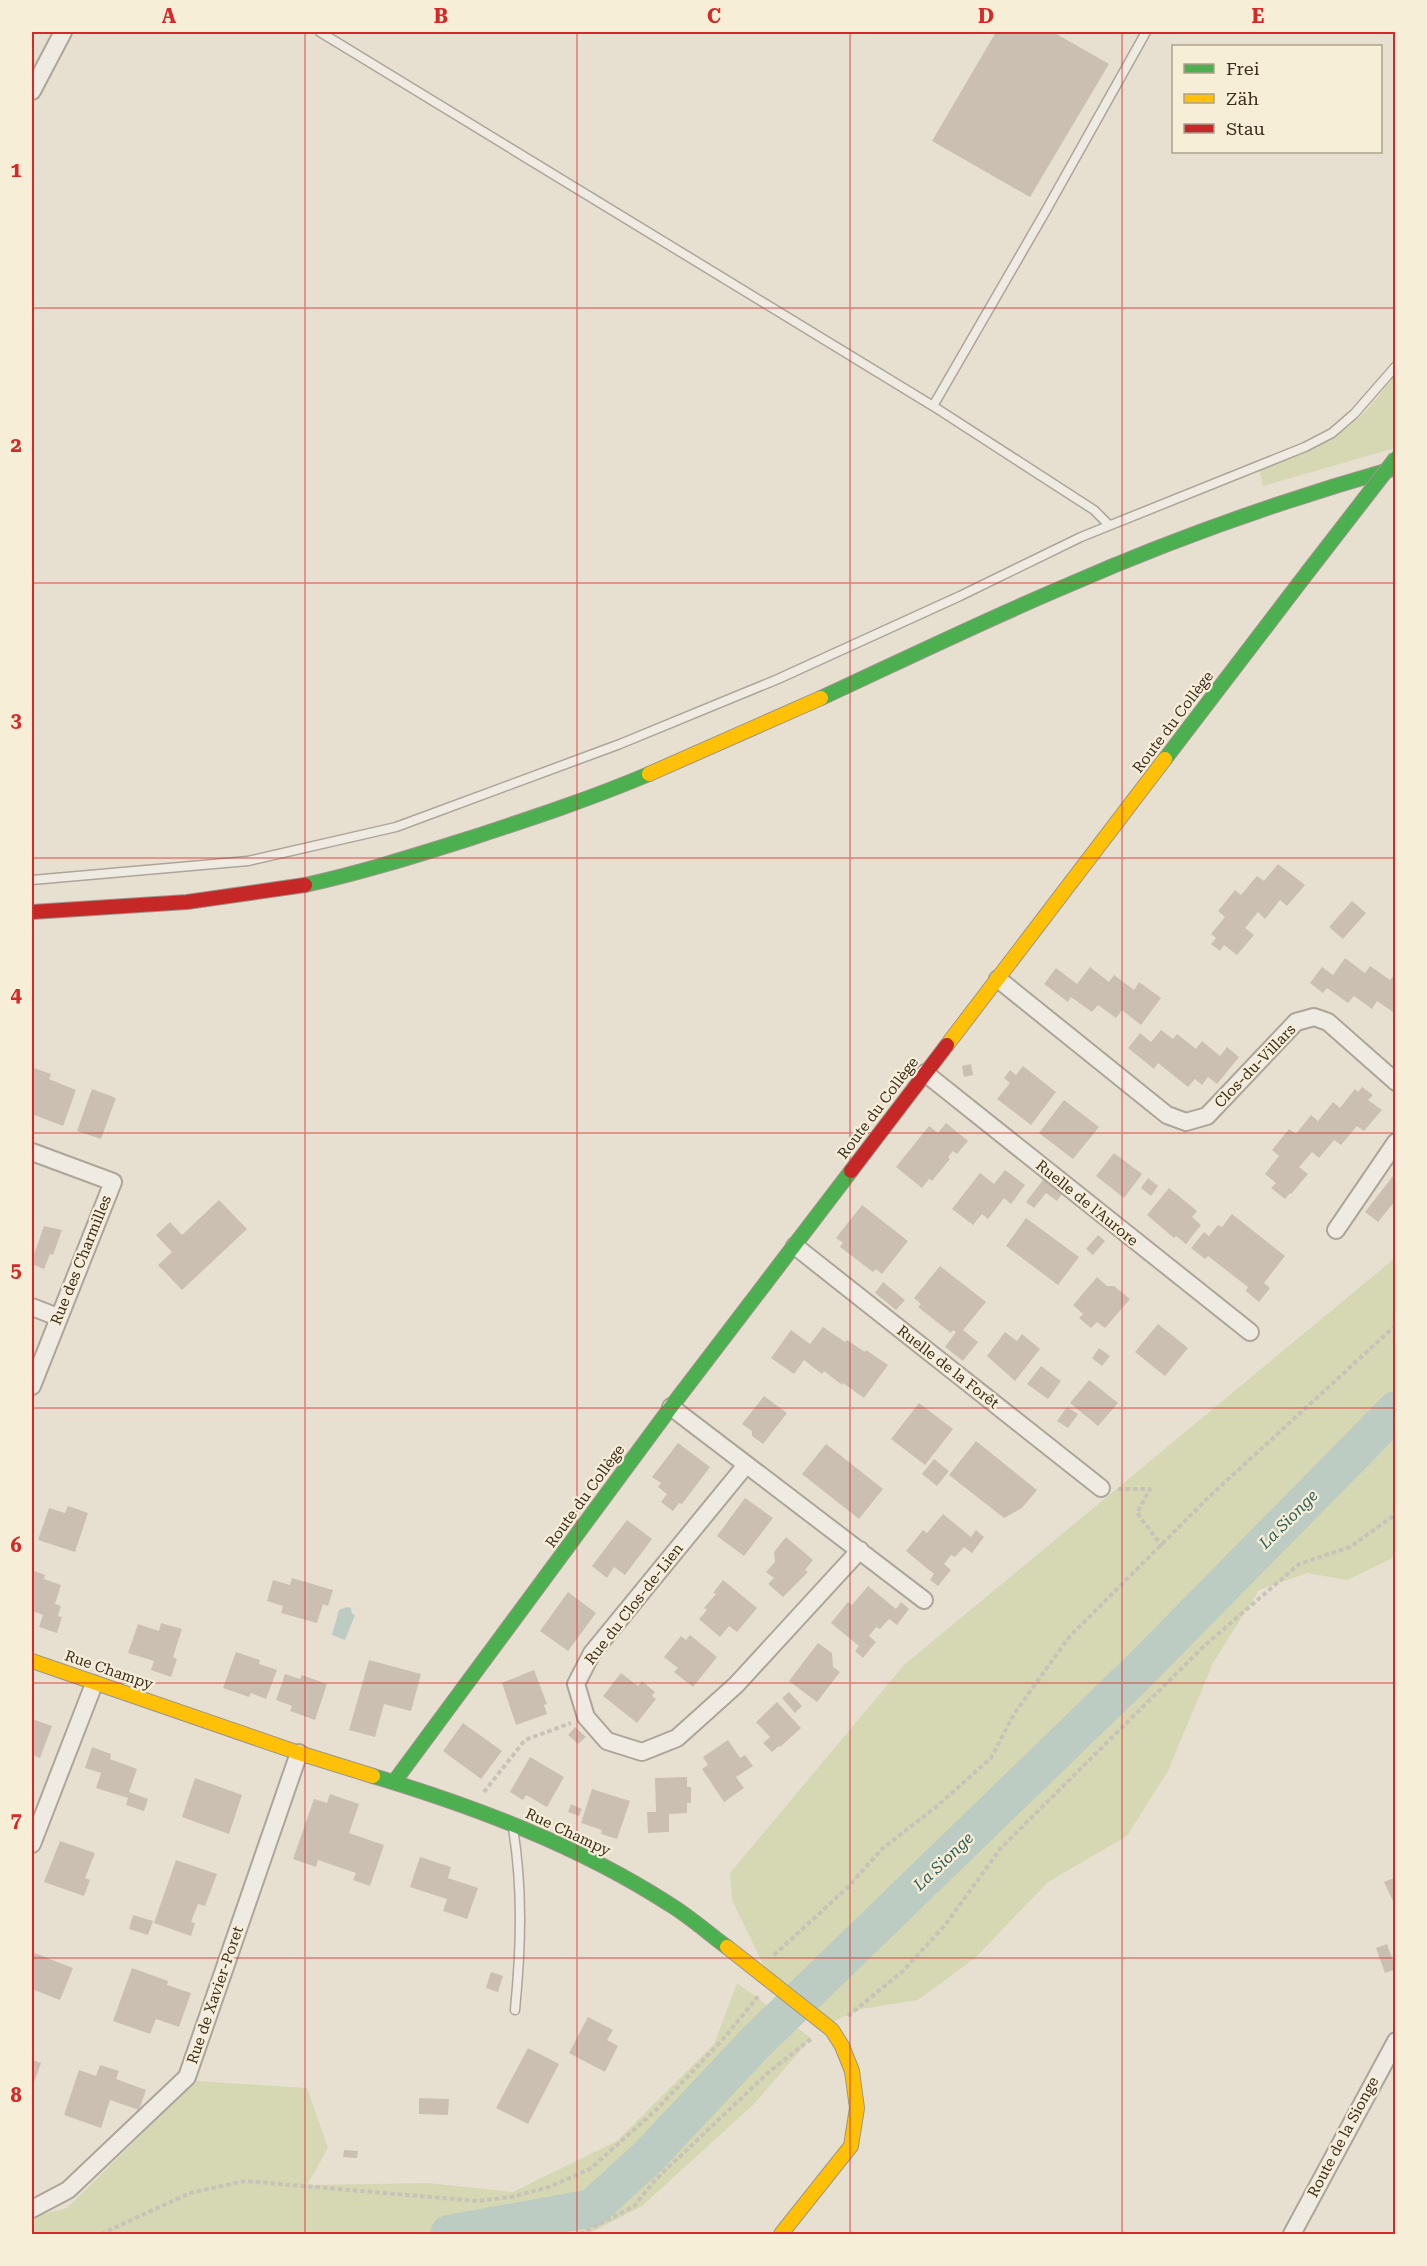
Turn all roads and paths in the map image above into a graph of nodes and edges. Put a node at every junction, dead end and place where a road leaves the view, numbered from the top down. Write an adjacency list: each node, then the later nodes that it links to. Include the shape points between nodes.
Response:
1 (63, 32): 4 (street)
2 (320, 32): 6 (lane)
3 (1146, 32): 6 (lane)
4 (32, 91)
5 (1395, 366): 9 (lane, via 1354,414 1332,433)
6 (933, 406): 9 (lane, via 1094,510)
7 (1395, 458): 12 (main road, Route du Collège, bridge)
8 (1395, 468): 11 (main road, via 1203,529 669,765 503,828 341,877 248,894 168,906)
9 (1108, 525): 10 (lane, via 778,679 620,744 396,827 248,861)
10 (32, 880)
11 (32, 912)
12 (998, 979): 13 (main road, Route du Collège); 14 (street, Clos-du-Villars, via 1167,1115 1186,1122 1207,1116 1296,1022 1314,1017 1328,1022)
13 (925, 1073): 18 (main road, Route du Collège); 22 (street, Ruelle de l'Aurore)
14 (1395, 1082)
15 (1395, 1142): 17 (street)
16 (32, 1152): 20 (street, Rue des Charmilles, via 113,1182)
17 (1336, 1230)
18 (795, 1246): 24 (main road, Route du Collège); 26 (street, Ruelle de la Forêt)
19 (32, 1307): 20 (street)
20 (58, 1317): 23 (street, Rue des Charmilles)
21 (1395, 1324): 28 (path, via 1210,1496)
22 (1250, 1332)
23 (32, 1386)
24 (671, 1407): 25 (street); 35 (main road, Route du Collège)
25 (746, 1465): 29 (street); 33 (street, Rue du Clos-de-Lien, via 592,1653 576,1684)
26 (1101, 1488): 28 (path, via 1150,1489 1137,1513)
27 (1395, 1514): 42 (path, via 1350,1547 1299,1564 1203,1647 1001,1848 945,1926 903,1971)
28 (1162, 1546): 39 (path, via 1069,1637 1014,1714 991,1758 883,1848 846,1889)
29 (860, 1550): 30 (street); 33 (street, Rue du Clos-de-Lien, via 736,1685 677,1738 642,1752 607,1741)
30 (924, 1600)
31 (32, 1661): 32 (main road, Rue Champy)
32 (94, 1684): 34 (main road, Rue Champy); 38 (street)
33 (586, 1718): 36 (path, via 525,1740)
34 (299, 1753): 35 (main road, Rue Champy); 44 (street, Rue de Xavier-Poret, via 187,2077 68,2190)
35 (394, 1782): 37 (main road, Rue Champy)
36 (484, 1793)
37 (513, 1825): 39 (main road, Rue Champy, via 582,1854 670,1904); 41 (lane, via 521,1918)
38 (32, 1844)
39 (759, 1971): 40 (main road, Rue Champy)
40 (767, 1985): 42 (main road, Rue Champy); 45 (path, via 726,2036 657,2109 590,2169 549,2187 477,2201 245,2181 190,2193)
41 (515, 2010)
42 (825, 2029): 46 (path, via 770,2071 656,2179 634,2206); 47 (main road, Rue Champy, via 842,2046 852,2072 857,2108 851,2146)
43 (1395, 2041): 48 (street, Route de la Sionge)
44 (32, 2209)
45 (101, 2235)
46 (580, 2235)
47 (781, 2235)
48 (1292, 2235)

